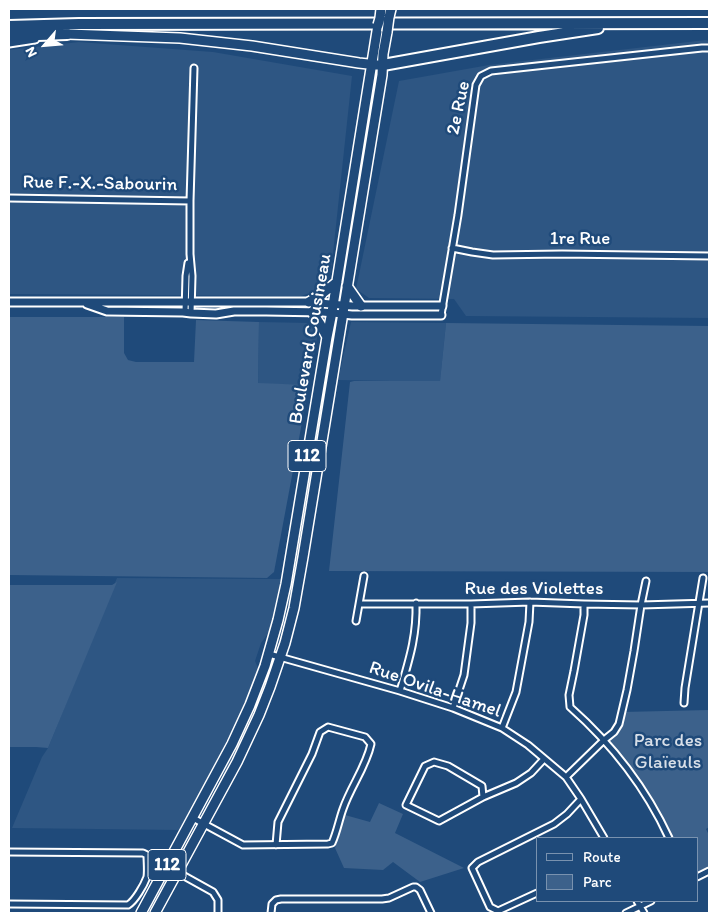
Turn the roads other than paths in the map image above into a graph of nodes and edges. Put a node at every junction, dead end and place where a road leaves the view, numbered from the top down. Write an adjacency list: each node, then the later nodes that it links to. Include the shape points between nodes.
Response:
1 (381, 9): 10 (main road, Boulevard Cousineau / 112, bridge)
2 (391, 9): 10 (main road, Boulevard Cousineau / 112, bridge)
3 (636, 23): 4 (highway); 5 (highway); 10 (highway)
4 (709, 23)
5 (9, 26)
6 (67, 34): 7 (highway); 8 (street); 10 (main road, via 180,38)
7 (9, 36)
8 (9, 43)
9 (709, 48): 14 (street, 2e Rue, via 491,71 481,76 476,85)
10 (377, 65): 16 (main road, Boulevard Cousineau / 112); 17 (main road, Boulevard Cousineau / 112)
11 (194, 68): 13 (street, Rue F.-X.-Sabourin)
12 (9, 198): 13 (street, Rue F.-X.-Sabourin)
13 (190, 201): 20 (street, Rue F.-X.-Sabourin, via 190,254 186,276)
14 (452, 248): 15 (street, 1re Rue, via 499,255); 22 (street, 2e Rue)
15 (709, 256)
16 (337, 282): 23 (main road); 24 (main road, Boulevard Cousineau / 112)
17 (347, 286): 21 (main road); 25 (main road, Boulevard Cousineau / 112)
18 (9, 302): 19 (street)
19 (82, 302): 20 (street); 26 (street, via 108,311)
20 (188, 302): 23 (street); 26 (street, Rue F.-X.-Sabourin)
21 (361, 306): 22 (street); 25 (street)
22 (442, 306): 27 (street, 2e Rue)
23 (311, 307): 24 (street); 26 (street); 28 (main road)
24 (333, 309): 25 (street); 28 (main road, Boulevard Cousineau / 112)
25 (343, 310): 27 (street); 42 (main road, Boulevard Cousineau / 112, via 299,583)
26 (188, 313)
27 (440, 315)
28 (327, 337): 41 (main road, Boulevard Cousineau / 112, via 286,584)
29 (364, 576): 36 (street)
30 (703, 578): 34 (street)
31 (646, 581): 39 (street)
32 (530, 602): 37 (street, Rue des Violettes); 38 (street, Rue des Violettes); 46 (street, via 516,692)
33 (416, 603): 36 (street, Rue des Violettes); 37 (street, Rue des Violettes); 43 (street, via 412,648)
34 (698, 603): 35 (street, Rue des Violettes); 39 (street, Rue des Violettes); 44 (street)
35 (709, 603)
36 (359, 604): 40 (street)
37 (471, 604): 45 (street, via 464,675)
38 (584, 604): 39 (street, Rue des Violettes); 47 (street, via 569,695 570,708)
39 (640, 605): 47 (street, via 619,724)
40 (356, 621)
41 (268, 654): 42 (street, Rue Ovila-Hamel); 52 (main road, Boulevard Cousineau / 112, via 241,727)
42 (280, 657): 43 (street, Rue Ovila-Hamel); 53 (main road, Boulevard Cousineau / 112, via 251,734)
43 (400, 691): 45 (street, Rue Ovila-Hamel)
44 (684, 703)
45 (453, 708): 46 (street, Rue Ovila-Hamel)
46 (502, 728): 48 (street, Rue Ovila-Hamel)
47 (604, 740): 49 (street); 55 (street, via 634,776)
48 (544, 759): 49 (street, Rue Ovila-Hamel); 50 (street, via 516,783)
49 (566, 777): 51 (street, Rue Ovila-Hamel)
50 (483, 797): 50 (street, via 439,821 406,805 425,766 434,762 448,766 482,786)
51 (581, 799): 54 (street, Rue Ovila-Hamel); 59 (street, via 554,824 472,868 490,907 498,911)
52 (194, 818): 53 (street); 62 (main road, Boulevard Cousineau / 112)
53 (204, 823): 56 (street, via 243,845); 58 (main road, Boulevard Cousineau / 112)
54 (603, 837)
55 (669, 837)
56 (276, 845): 56 (street, via 332,843 342,809 368,758 371,744 365,737 328,727 320,732 278,822)
57 (9, 852): 61 (street, via 142,853 146,854 147,876 130,904)
58 (177, 872): 63 (main road, Boulevard Cousineau / 112); 64 (street, via 213,892 218,900)
59 (536, 892)
60 (639, 903): 67 (street); 68 (street)
61 (9, 904)
62 (141, 913)
63 (155, 913)
64 (218, 913)
65 (272, 913): 66 (street, via 272,904 276,900 382,899 413,887 420,890)
66 (431, 913)
67 (626, 913)
68 (644, 913)

